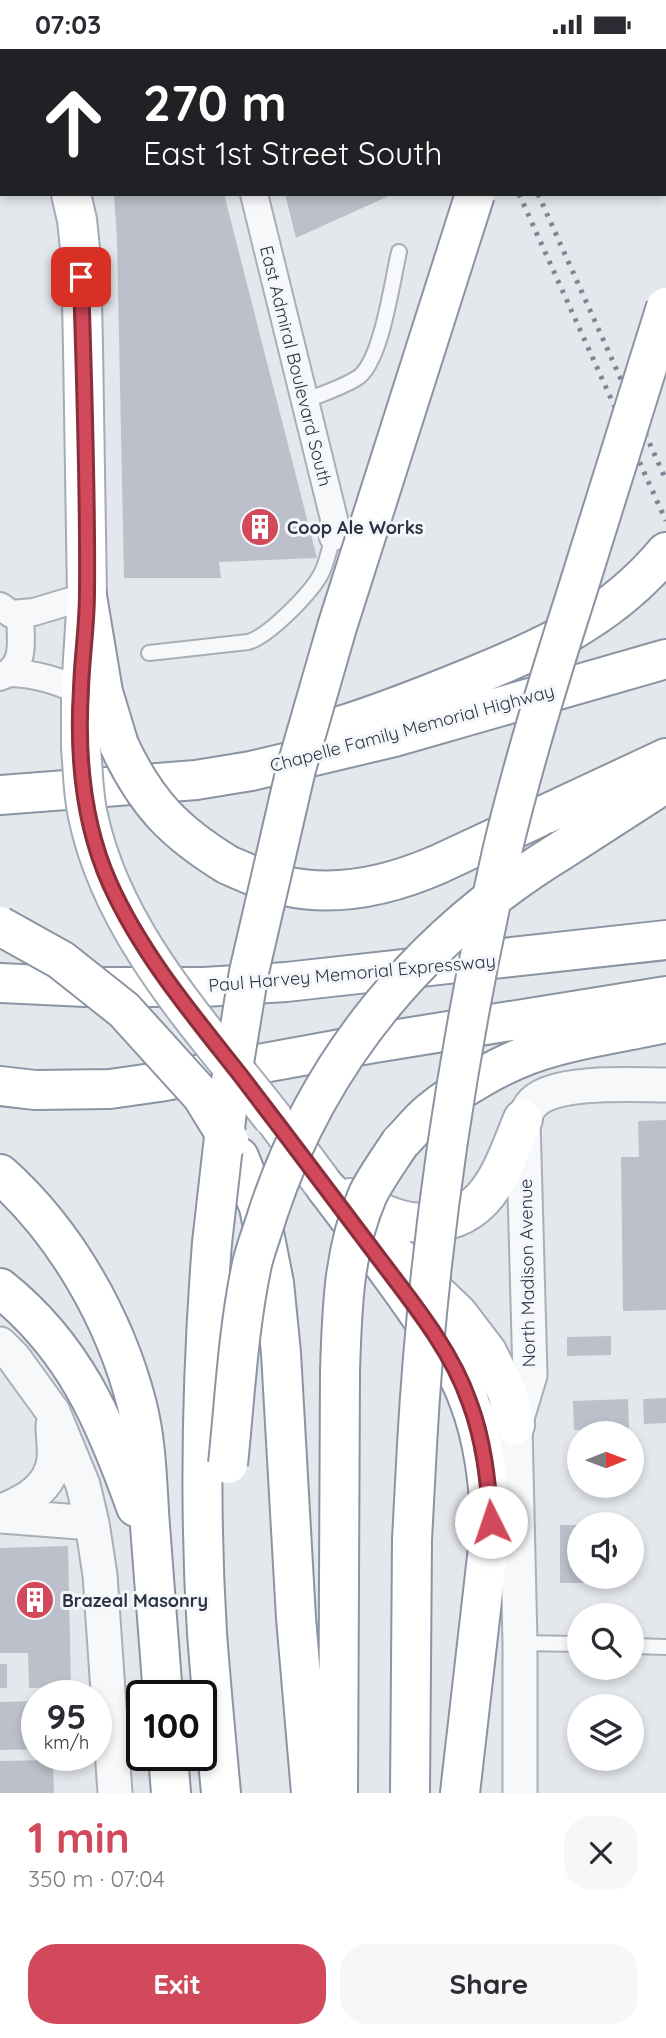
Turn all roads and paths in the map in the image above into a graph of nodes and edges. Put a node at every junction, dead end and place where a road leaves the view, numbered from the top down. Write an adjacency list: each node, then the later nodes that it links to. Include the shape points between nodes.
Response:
1 (71, 196): 9 (main road, via 81,258)
2 (254, 196): 6 (street, East Admiral Boulevard South)
3 (474, 196): 38 (main road, bridge, via 341,614 296,769 249,972 212,1243 203,1475)
4 (399, 252): 6 (lane, via 377,348 366,369 357,378)
5 (666, 307): 50 (main road, bridge, via 556,653 503,850 470,1004 437,1214 421,1369 412,1540)
6 (305, 401): 7 (street, East Admiral Boulevard South, via 334,519)
7 (333, 537): 11 (lane, via 315,584 258,640)
8 (666, 552): 17 (main road, via 619,599 531,653 399,707 331,729)
9 (87, 596): 10 (street, via 34,612); 14 (main road); 15 (main road, bridge, via 103,692 119,745 143,791 176,829 201,849 258,879 303,889 352,889 406,878)
10 (10, 610): 13 (street, via 21,649)
11 (149, 653)
12 (666, 659): 17 (main road, Chapelle Family Memorial Highway, via 352,748 251,771)
13 (5, 675): 14 (street, via 33,674)
14 (80, 692): 30 (main road, bridge, via 88,816 109,883 162,977)
15 (666, 758)
16 (666, 783): 38 (main road, bridge, via 524,873 465,921 398,984 318,1099 289,1154 253,1262)
17 (112, 788): 18 (main road)
18 (0, 795)
19 (666, 916): 22 (main road)
20 (0, 926): 48 (main road, bridge, via 61,960 124,1010 202,1096 239,1157 259,1207 274,1283 281,1353)
21 (666, 940): 22 (main road)
22 (536, 955): 23 (main road, Paul Harvey Memorial Expressway, via 204,988)
23 (0, 983)
24 (666, 996): 27 (main road, via 122,1087 35,1090)
25 (666, 1023): 49 (main road, bridge, via 531,1054 489,1073 431,1112 400,1143 369,1192 354,1234 343,1290)
26 (666, 1085): 28 (street, via 563,1089 535,1101)
27 (0, 1086)
28 (523, 1119): 30 (main road, via 494,1184 471,1211 455,1219 412,1223); 34 (street, North Madison Avenue, via 530,1375)
29 (0, 1174): 37 (main road, via 42,1218 68,1254 112,1335 137,1405)
30 (326, 1188): 34 (main road, via 458,1314 507,1392); 51 (main road, via 452,1361 482,1443 491,1522)
31 (0, 1288): 37 (main road, via 50,1337 79,1375 104,1423)
32 (0, 1344): 33 (street)
33 (52, 1412): 35 (street, via 51,1473 35,1495); 36 (street, via 83,1485)
34 (515, 1425): 39 (street, North Madison Avenue)
35 (0, 1514): 36 (street)
36 (92, 1523): 45 (street, via 100,1574)
37 (152, 1551): 43 (main road)
38 (207, 1632): 47 (main road)
39 (520, 1643): 40 (lane); 52 (street, North Madison Avenue)
40 (567, 1644)
41 (644, 1646): 42 (lane)
42 (666, 1647)
43 (162, 1680)
44 (169, 1771): 46 (main road)
45 (115, 1793)
46 (171, 1793)
47 (221, 1793)
48 (311, 1793)
49 (338, 1793)
50 (410, 1793)
51 (460, 1793)
52 (520, 1793)

